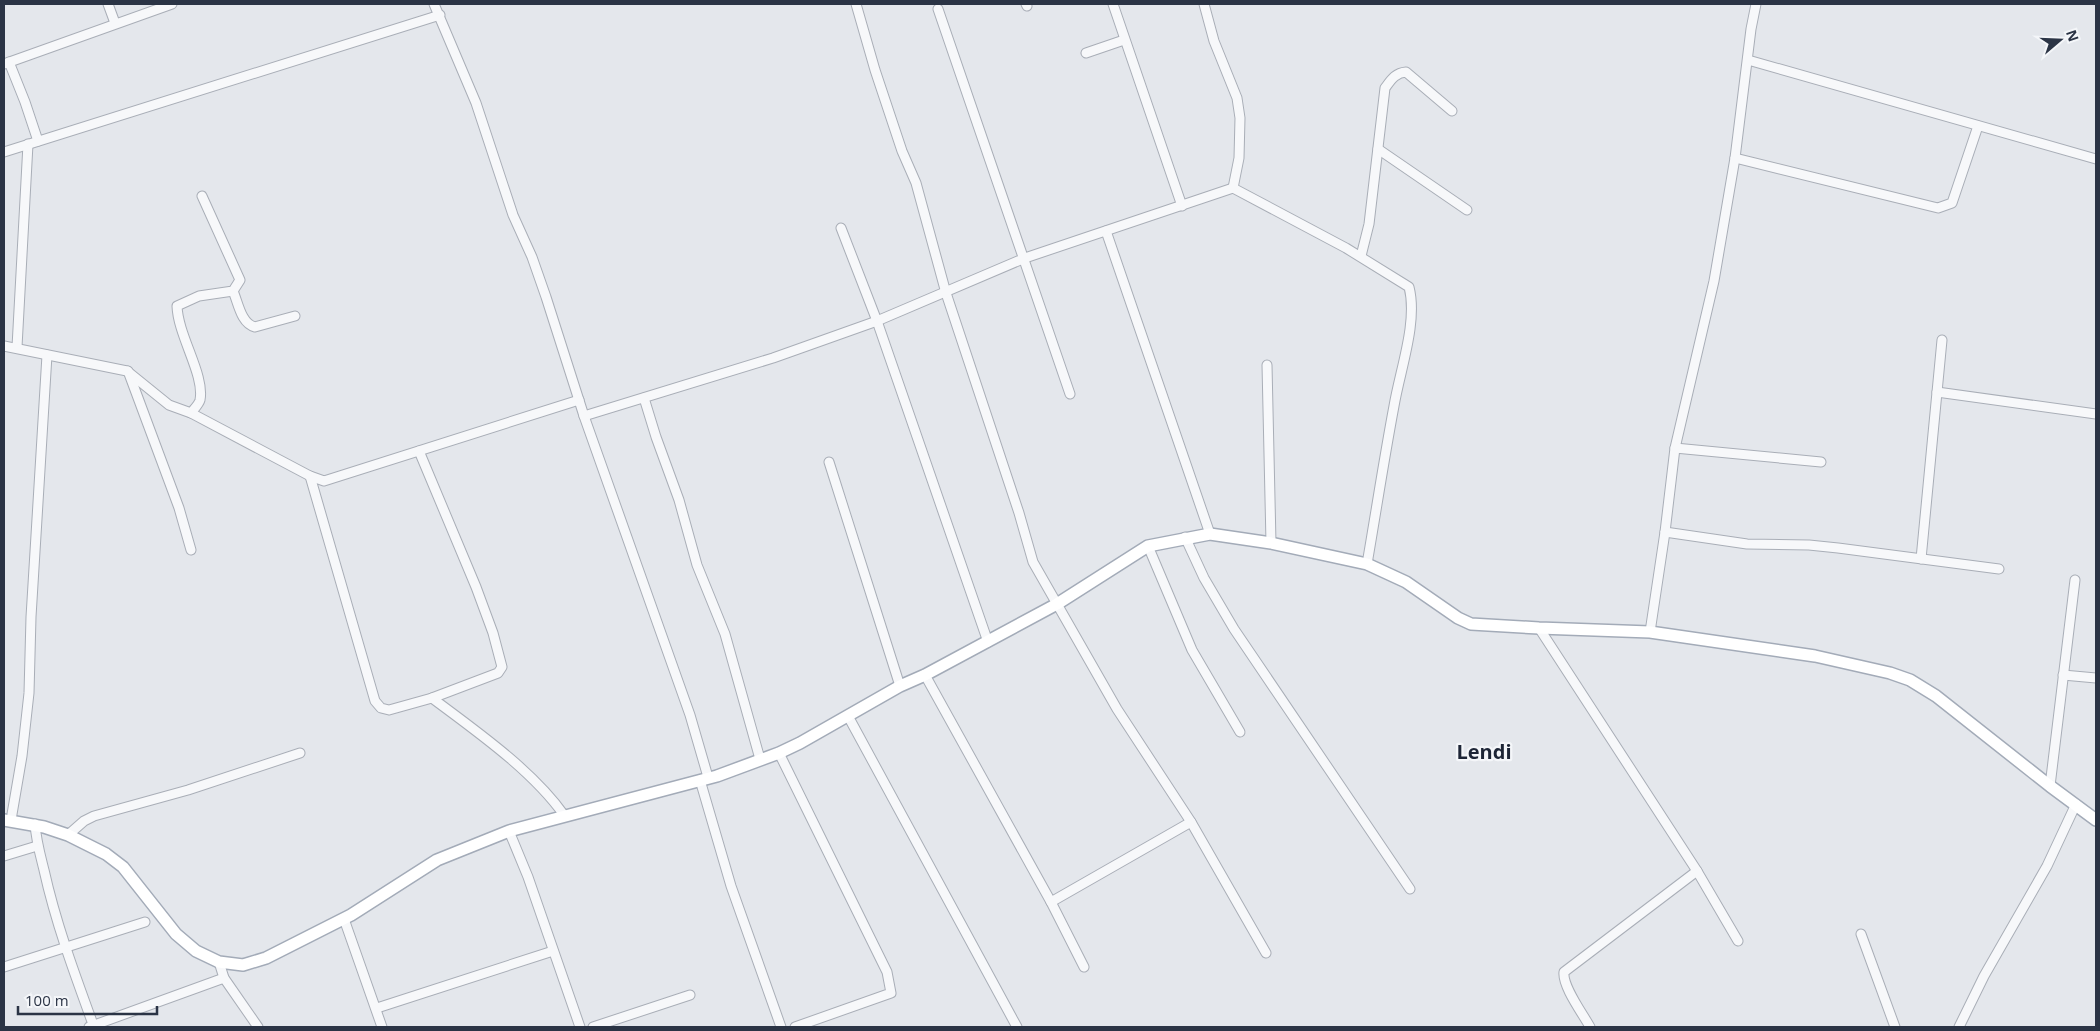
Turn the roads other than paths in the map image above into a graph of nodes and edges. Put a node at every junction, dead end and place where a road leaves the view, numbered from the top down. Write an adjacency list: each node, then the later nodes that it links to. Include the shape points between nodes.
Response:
1 (108, 4): 10 (street)
2 (172, 4): 10 (street)
3 (434, 4): 9 (street)
4 (856, 4): 32 (street, via 875,70 916,184)
5 (1113, 4): 11 (street)
6 (1204, 4): 23 (street, via 1214,42 1237,98 1239,158)
7 (1756, 4): 13 (street)
8 (938, 9): 30 (street)
9 (440, 15): 17 (street); 44 (street, via 532,257)
10 (116, 22): 14 (street)
11 (1124, 40): 12 (street); 25 (street)
12 (1086, 53)
13 (1748, 60): 16 (street); 21 (street)
14 (6, 63): 17 (street, via 26,102)
15 (1452, 111): 19 (street, via 1413,77 1406,72 1400,73 1384,88)
16 (1978, 126): 21 (street, via 1952,203 1938,208); 22 (street)
17 (38, 141): 18 (street)
18 (28, 144): 20 (street); 37 (street)
19 (1378, 149): 26 (street); 29 (street, via 1369,224)
20 (4, 152)
21 (1735, 158): 48 (street, via 1714,281)
22 (2096, 160)
23 (1233, 188): 25 (street); 29 (street)
24 (202, 196): 31 (street, via 239,275 240,280)
25 (1182, 206): 28 (street)
26 (1468, 210)
27 (841, 228): 34 (street)
28 (1106, 231): 30 (street); 54 (street)
29 (1361, 256): 60 (street, via 1409,287 1412,306)
30 (1024, 258): 32 (street); 42 (street)
31 (233, 291): 33 (street, via 245,322 250,326); 45 (street, via 199,296 177,306 179,324 200,390 200,401)
32 (946, 293): 34 (street); 63 (street, via 1033,562)
33 (295, 316)
34 (876, 321): 43 (street); 66 (street)
35 (1942, 340): 41 (street)
36 (4, 346): 37 (street)
37 (17, 347): 38 (street)
38 (47, 354): 40 (street); 81 (street, via 29,693 22,756)
39 (1267, 365): 56 (street)
40 (128, 371): 45 (street, via 169,405); 58 (street, via 180,508)
41 (1937, 392): 46 (street); 59 (street)
42 (1070, 394)
43 (644, 398): 47 (street); 76 (street, via 679,500 697,565 725,634)
44 (579, 400): 47 (street); 49 (street)
45 (191, 412): 52 (street)
46 (2096, 414)
47 (584, 416): 77 (street, via 668,649)
48 (1675, 448): 51 (street); 53 (street)
49 (419, 450): 52 (street, via 335,479 324,481); 71 (street, via 476,587 502,667 498,673)
50 (829, 462): 70 (street)
51 (1822, 462)
52 (310, 476): 71 (street, via 375,701 381,708 389,710)
53 (1665, 532): 59 (street, via 1747,544 1808,545); 65 (street)
54 (1210, 534): 55 (main road); 56 (main road)
55 (1185, 537): 57 (main road); 90 (street, via 1230,622)
56 (1271, 542): 60 (main road)
57 (1148, 546): 63 (main road); 73 (street, via 1192,650)
58 (191, 550)
59 (1921, 558): 61 (street)
60 (1367, 564): 64 (main road, via 1406,582 1471,624)
61 (1999, 568)
62 (2075, 580): 68 (street)
63 (1057, 604): 66 (main road); 83 (street, via 1118,709)
64 (1539, 628): 65 (main road); 89 (street)
65 (1650, 632): 78 (main road, via 1815,656 1910,680 1936,696)
66 (988, 642): 67 (main road)
67 (925, 675): 70 (main road); 91 (street)
68 (2063, 675): 69 (street); 78 (street)
69 (2096, 678)
70 (900, 686): 72 (main road)
71 (432, 698): 80 (street, via 541,787)
72 (848, 716): 75 (main road); 112 (street)
73 (1240, 732)
74 (300, 752): 86 (street, via 188,790 94,816)
75 (778, 753): 76 (main road); 111 (street, via 887,972 891,992)
76 (760, 759): 77 (main road)
77 (704, 779): 80 (main road); 110 (street, via 731,886)
78 (2050, 786): 79 (main road)
79 (2076, 804): 82 (main road); 115 (street, via 2047,866 1984,976)
80 (564, 815): 85 (main road)
81 (7, 820): 84 (main road)
82 (2096, 820)
83 (1191, 822): 91 (street); 98 (street)
84 (35, 824): 86 (main road); 87 (street)
85 (509, 831): 92 (main road, via 437,860); 97 (street)
86 (68, 835): 99 (main road, via 106,854 123,867 176,934 196,951)
87 (37, 846): 88 (street); 96 (street)
88 (4, 856)
89 (1697, 870): 95 (street); 113 (street, via 1564,972 1566,986)
90 (1410, 890)
91 (1051, 902): 101 (street)
92 (344, 919): 99 (main road, via 266,958 243,965); 104 (street)
93 (145, 922): 96 (street)
94 (1861, 934): 114 (street)
95 (1738, 940)
96 (65, 947): 100 (street); 105 (street)
97 (554, 952): 104 (street); 108 (street)
98 (1266, 953)
99 (219, 962): 102 (street)
100 (4, 967)
101 (1084, 968)
102 (224, 978): 105 (street); 106 (street)
103 (690, 994): 109 (street)
104 (377, 1008): 107 (street)
105 (92, 1027)
106 (258, 1027)
107 (382, 1027)
108 (580, 1027)
109 (593, 1027)
110 (781, 1027)
111 (795, 1027)
112 (1017, 1027)
113 (1590, 1027)
114 (1896, 1027)
115 (1959, 1027)

